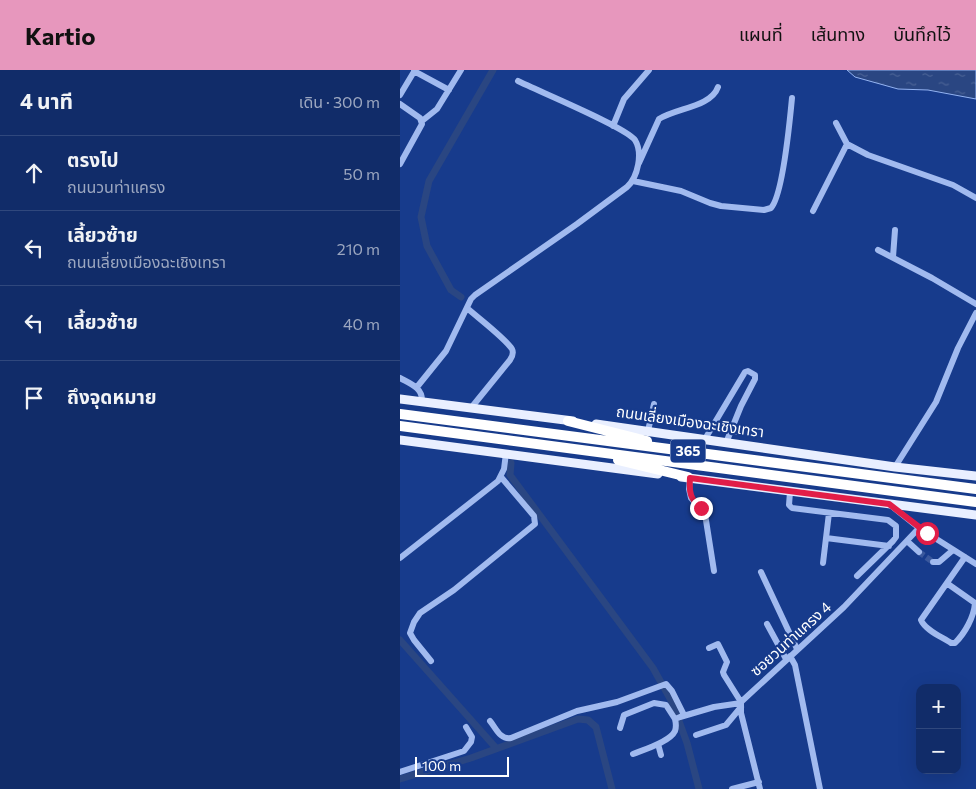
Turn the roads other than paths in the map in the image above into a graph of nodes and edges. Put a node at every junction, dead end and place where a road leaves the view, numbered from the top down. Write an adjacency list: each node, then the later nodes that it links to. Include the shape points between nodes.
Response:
1 (461, 70): 6 (street)
2 (649, 70): 12 (street, via 624,99)
3 (414, 71): 6 (street); 7 (street)
4 (518, 81): 12 (street)
5 (718, 87): 15 (street, via 716,94 708,100 659,119)
6 (450, 90): 10 (street, via 437,109)
7 (400, 95)
8 (792, 98): 16 (street, via 783,167 776,200 771,208 721,206 676,190)
9 (400, 104): 10 (street)
10 (422, 121): 14 (street)
11 (836, 123): 13 (street)
12 (613, 126): 15 (street, via 636,141)
13 (847, 144): 17 (street, via 868,155 953,185); 18 (street)
14 (400, 164)
15 (639, 164): 16 (street)
16 (634, 182): 23 (street, via 485,288 471,299)
17 (976, 198)
18 (814, 211)
19 (895, 230): 21 (street)
20 (878, 250): 21 (street)
21 (893, 257): 22 (street)
22 (976, 304)
23 (467, 308): 26 (street, via 446,351); 30 (street, via 513,353)
24 (976, 313): 44 (street, via 936,402)
25 (400, 378): 26 (street)
26 (417, 387): 28 (street)
27 (400, 399): 28 (main road, ถนนเลี่ยงเมืองฉะเชิงเทรา / 365)
28 (422, 402): 30 (main road, ถนนเลี่ยงเมืองฉะเชิงเทรา / 365)
29 (654, 404): 36 (street)
30 (471, 408): 32 (main road, ถนนเลี่ยงเมืองฉะเชิงเทรา / 365)
31 (400, 414): 42 (highway, ถนนเลี่ยงเมืองฉะเชิงเทรา / 365)
32 (568, 420): 36 (main road, ถนนเลี่ยงเมืองฉะเชิงเทรา / 365); 42 (highway)
33 (400, 426): 41 (highway, 365)
34 (714, 426): 35 (street); 35 (street, via 745,372 748,372 756,379); 38 (street)
35 (731, 430): 37 (street); 40 (street)
36 (648, 431): 38 (main road, ถนนเลี่ยงเมืองฉะเชิงเทรา / 365)
37 (743, 433)
38 (705, 439): 40 (main road, ถนนเลี่ยงเมืองฉะเชิงเทรา / 365)
39 (400, 440): 43 (main road, 365)
40 (726, 443): 44 (main road, ถนนเลี่ยงเมืองฉะเชิงเทรา / 365)
41 (569, 448): 47 (highway); 50 (highway, 365)
42 (691, 452): 48 (highway, ถนนเลี่ยงเมืองฉะเชิงเทรา / 365)
43 (506, 453): 46 (street); 47 (main road, 365)
44 (895, 467): 45 (main road, ถนนเลี่ยงเมืองฉะเชิงเทรา / 365)
45 (976, 476)
46 (501, 477): 60 (street); 73 (street, via 534,516 535,524 417,617 410,633)
47 (689, 478): 49 (main road, 365); 65 (street, via 691,498 705,514)
48 (976, 489)
49 (790, 492): 51 (main road, 365); 52 (street, via 792,508)
50 (976, 502)
51 (889, 504): 53 (main road, 365); 54 (street)
52 (829, 513): 55 (street); 57 (street, via 893,522 896,537)
53 (976, 515)
54 (918, 528): 56 (street, ซอยวนท่าแครง 4); 58 (street)
55 (826, 538): 57 (street); 63 (street)
56 (907, 541): 59 (street); 71 (street, ซอยวนท่าแครง 4, via 844,607)
57 (889, 546): 67 (street)
58 (953, 550): 61 (street); 62 (street, via 939,562)
59 (919, 552)
60 (400, 558)
61 (965, 558): 64 (street); 68 (street)
62 (933, 562)
63 (823, 563)
64 (976, 564)
65 (714, 571)
66 (761, 572): 71 (street)
67 (857, 576)
68 (948, 584): 68 (street, via 921,620 928,628 955,643 962,635 975,603)
69 (767, 624): 72 (street)
70 (709, 648): 74 (street, via 718,644 727,662 724,675)
71 (797, 649): 72 (street, ซอยวนท่าแครง 4)
72 (788, 657): 74 (street, ซอยวนท่าแครง 4); 88 (street, via 795,665)
73 (432, 660)
74 (741, 704): 75 (street); 80 (street, ซอยวนท่าแครง 4, via 726,725); 85 (street)
75 (684, 715): 76 (street); 77 (street, via 666,684 617,702 577,711 511,738 501,736)
76 (676, 719): 79 (street, via 666,705 654,703 624,715); 81 (street, via 674,733)
77 (490, 721)
78 (466, 727): 84 (street, via 472,737 464,751)
79 (620, 728)
80 (696, 735)
81 (658, 744): 82 (street); 83 (street)
82 (633, 754)
83 (661, 755)
84 (400, 772)
85 (760, 786): 86 (street)
86 (741, 788): 87 (street)
87 (732, 789)
88 (820, 789)

